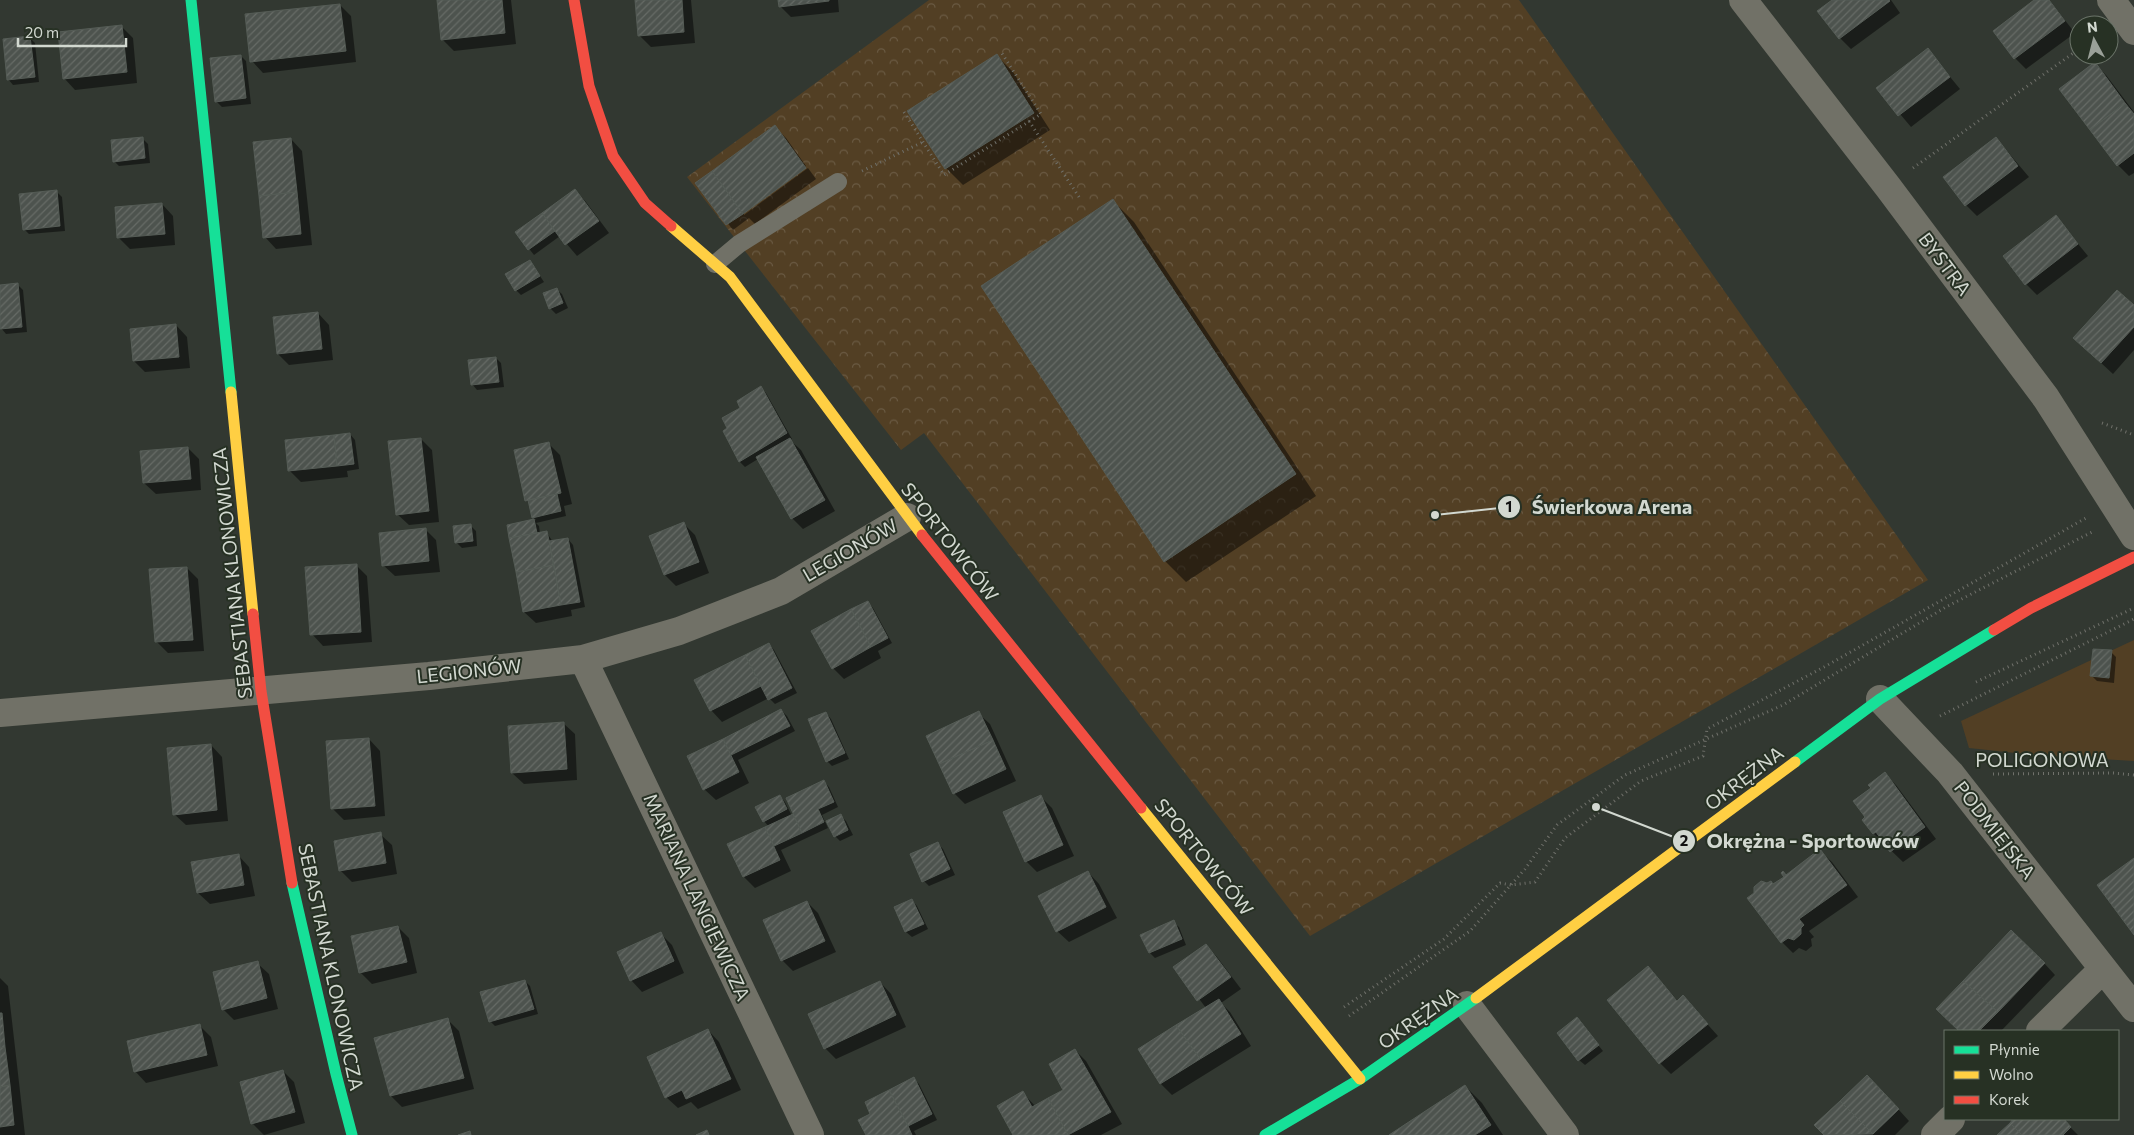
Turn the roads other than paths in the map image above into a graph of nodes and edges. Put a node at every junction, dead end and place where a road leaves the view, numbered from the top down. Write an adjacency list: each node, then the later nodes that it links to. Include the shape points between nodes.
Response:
1 (191, 0): 12 (street, SEBASTIANA KLONOWICZA)
2 (574, 0): 7 (street, SPORTOWCÓW, via 589,86 613,156 645,203)
3 (1744, 0): 9 (street, BYSTRA, via 2046,398)
4 (2111, 0): 5 (street)
5 (2134, 31)
6 (838, 182): 7 (lane, via 739,244)
7 (715, 264): 8 (street, SPORTOWCÓW, via 730,277)
8 (907, 517): 11 (street, LEGIONÓW, via 780,591 679,632); 19 (street, SPORTOWCÓW)
9 (2134, 536)
10 (2134, 557): 13 (street, OKRĘŻNA, via 2031,608)
11 (583, 659): 12 (street, LEGIONÓW); 22 (street, MARIANA LANGIEWICZA)
12 (261, 691): 14 (street, LEGIONÓW); 21 (street, SEBASTIANA KLONOWICZA, via 291,876)
13 (1880, 699): 15 (street, PODMIEJSKA, via 1950,773); 16 (street, OKRĘŻNA)
14 (0, 713)
15 (2103, 968): 17 (street, PODMIEJSKA); 18 (street)
16 (1467, 1005): 19 (street, OKRĘŻNA); 24 (street)
17 (2134, 1008)
18 (2041, 1030)
19 (1360, 1079): 23 (street, OKRĘŻNA)
20 (1950, 1120): 25 (street)
21 (352, 1135)
22 (810, 1135)
23 (1265, 1135)
24 (1566, 1135)
25 (1935, 1135)

